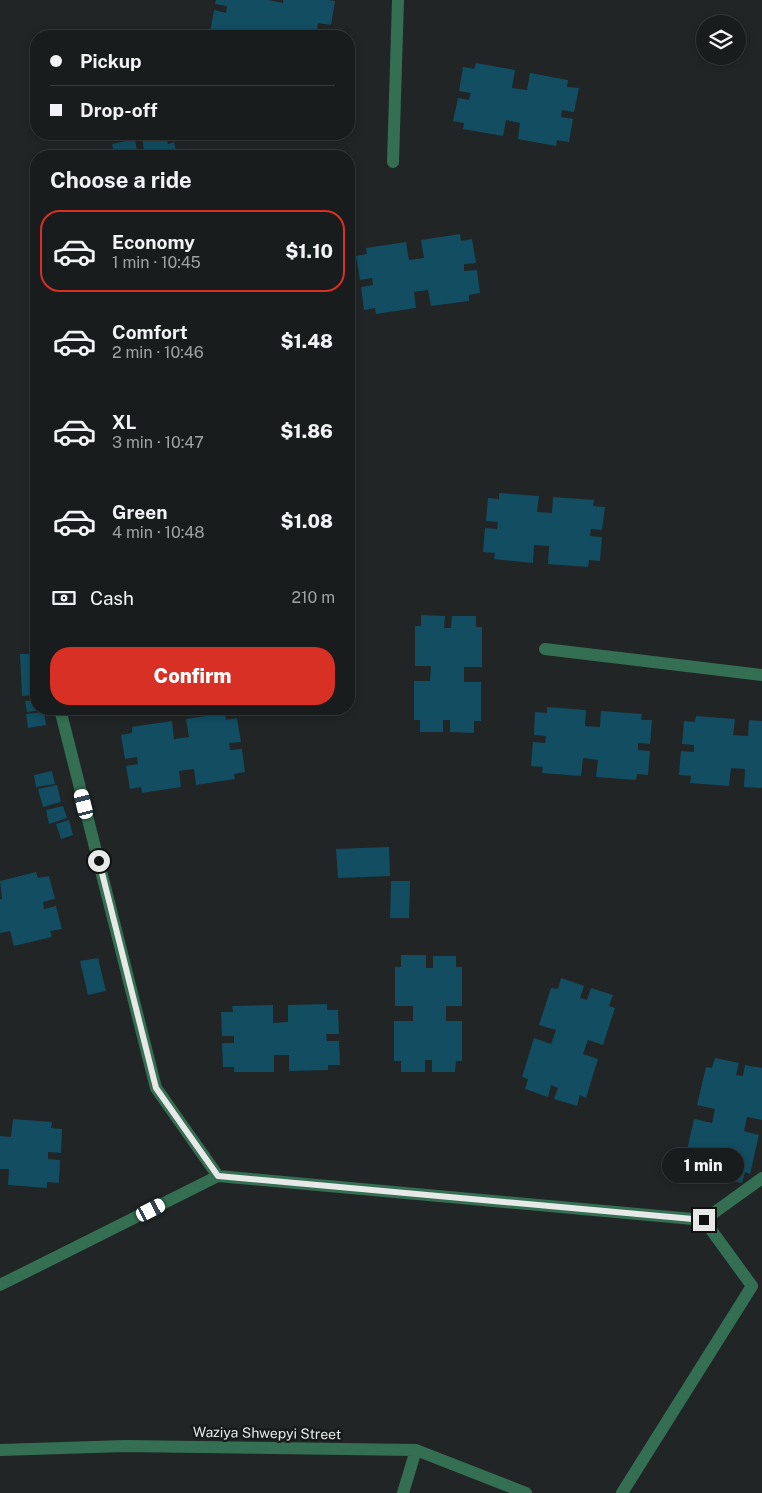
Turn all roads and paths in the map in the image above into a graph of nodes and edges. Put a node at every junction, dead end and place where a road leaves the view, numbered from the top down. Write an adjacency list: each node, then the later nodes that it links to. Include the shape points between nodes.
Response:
1 (398, 0): 2 (street)
2 (393, 162)
3 (545, 649): 4 (street)
4 (762, 675)
5 (62, 715): 6 (street, via 156,1088)
6 (218, 1176): 8 (street); 9 (street)
7 (762, 1178): 8 (street)
8 (704, 1220): 14 (street, via 752,1286)
9 (0, 1285)
10 (0, 1450): 11 (street, Waziya Shwepyi Street, via 125,1446)
11 (416, 1450): 12 (street); 13 (street, Waziya Shwepyi Street)
12 (403, 1493)
13 (526, 1493)
14 (622, 1493)

